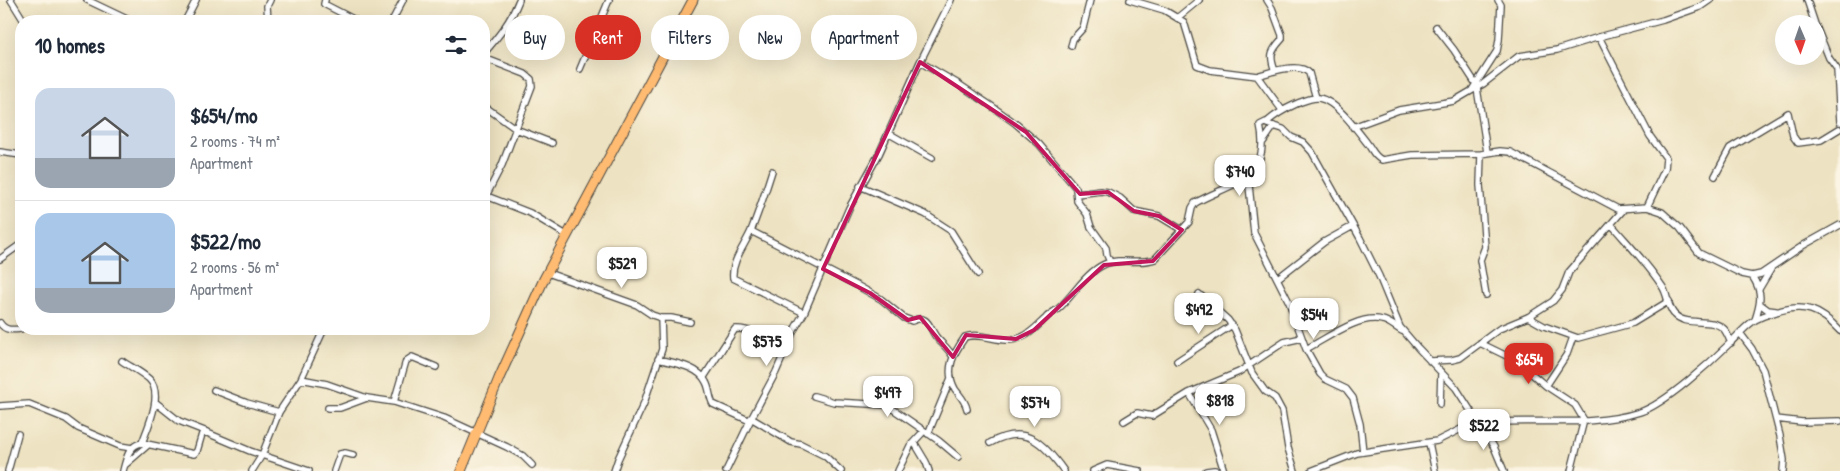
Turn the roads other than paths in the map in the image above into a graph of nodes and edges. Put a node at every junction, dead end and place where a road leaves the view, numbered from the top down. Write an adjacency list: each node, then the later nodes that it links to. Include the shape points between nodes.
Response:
1 (11, 0): 18 (street)
2 (87, 0): 19 (street)
3 (196, 0): 20 (street)
4 (270, 0): 21 (street)
5 (325, 0): 22 (street, via 324,4)
6 (403, 0): 23 (street)
7 (518, 0): 28 (street, via 504,29)
8 (610, 0): 33 (street)
9 (693, 0): 66 (main road)
10 (952, 0): 32 (street)
11 (1090, 0): 29 (street, via 1082,28)
12 (1130, 0): 25 (street, via 1164,10)
13 (1199, 0): 25 (street)
14 (1267, 0): 34 (street, via 1282,37 1271,56)
15 (1498, 0): 36 (street, via 1501,5 1499,40 1493,60)
16 (1710, 0): 27 (street, via 1669,18)
17 (1807, 0): 24 (street)
18 (20, 15)
19 (118, 15)
20 (188, 15)
21 (268, 15)
22 (345, 15)
23 (395, 15)
24 (1812, 15)
25 (1177, 18): 35 (street, via 1186,26 1199,66)
26 (1436, 27): 36 (street)
27 (1599, 37): 36 (street, via 1557,50 1519,56); 59 (street, via 1650,136 1666,158 1665,169)
28 (490, 46)
29 (1071, 46)
30 (1825, 50): 41 (street, via 1837,69)
31 (490, 60): 44 (street, via 530,79 532,86)
32 (920, 62): 45 (street); 57 (street, via 960,85 1026,132 1058,165)
33 (580, 69)
34 (1275, 71): 35 (street); 37 (street, via 1307,70)
35 (1257, 76): 39 (street)
36 (1477, 86): 43 (street, via 1449,103 1398,110); 49 (street)
37 (1316, 98): 39 (street); 43 (street, via 1334,106)
38 (490, 110): 44 (street)
39 (1282, 110): 40 (street)
40 (1266, 122): 42 (street); 46 (street, via 1260,125)
41 (1840, 124): 54 (street, via 1820,140 1797,143 1788,113 1730,148)
42 (1274, 126): 46 (street); 63 (street, via 1303,142 1312,152)
43 (1353, 126): 49 (street, via 1382,160 1412,155)
44 (516, 129): 47 (street); 56 (street)
45 (888, 133): 51 (street); 55 (street)
46 (1263, 142): 53 (street, via 1256,167)
47 (552, 143)
48 (0, 152): 50 (street)
49 (1484, 153): 60 (street, via 1510,152 1618,209); 78 (street, via 1480,185 1485,248 1480,260)
50 (15, 154)
51 (932, 158)
52 (772, 170): 65 (street)
53 (1248, 176): 64 (street, via 1195,203 1189,222); 75 (street, via 1253,230)
54 (1715, 176)
55 (860, 186): 71 (street); 73 (street, via 925,214 951,230)
56 (490, 187)
57 (1077, 194): 64 (street, via 1108,192 1134,211 1158,216); 69 (street, via 1077,200 1106,248)
58 (490, 198): 66 (street, via 530,214)
59 (1646, 207): 60 (street); 74 (street, via 1670,218 1698,253 1736,272)
60 (1624, 209): 61 (street)
61 (1611, 224): 79 (street, via 1646,263); 83 (street, via 1569,272 1557,297)
62 (1840, 225): 70 (street, via 1804,244)
63 (1353, 226): 75 (street, via 1324,242); 91 (street)
64 (1182, 230): 69 (street, via 1155,260)
65 (751, 231): 71 (street); 82 (street, via 738,256 733,278)
66 (568, 236): 72 (main road)
67 (15, 250): 68 (street)
68 (0, 259)
69 (1110, 262): 100 (street, via 1094,271 1059,308 1023,337 1011,340 967,336)
70 (1772, 268): 74 (street); 76 (street)
71 (823, 269): 82 (street); 100 (street, via 870,293 908,320 924,320)
72 (548, 273): 84 (street, via 626,301); 130 (main road)
73 (978, 274)
74 (1752, 276): 76 (street)
75 (1278, 278): 95 (street)
76 (1759, 289): 80 (street)
77 (1200, 294): 88 (street)
78 (1486, 295)
79 (1669, 301): 94 (street, via 1633,323); 97 (street, via 1679,318 1708,322 1721,328)
80 (1760, 304): 81 (street, via 1768,310); 85 (street)
81 (1781, 310): 85 (street); 90 (street, via 1797,307 1816,311)
82 (804, 313): 98 (street)
83 (1528, 317): 94 (street); 96 (street, via 1499,329)
84 (661, 318): 86 (street); 101 (street, via 663,341)
85 (1755, 320): 92 (street)
86 (690, 322)
87 (0, 323): 89 (street, via 4,328)
88 (1232, 326): 103 (street); 105 (street)
89 (15, 329)
90 (1840, 331)
91 (1405, 333): 99 (street, via 1385,321 1368,320 1350,325); 104 (street)
92 (1740, 333): 97 (street); 124 (street, via 1763,370)
93 (321, 335): 110 (street)
94 (1574, 337): 111 (street, via 1568,354)
95 (1302, 338): 99 (street); 105 (street, via 1284,342)
96 (1480, 343): 104 (street, via 1455,360); 111 (street, via 1517,361)
97 (1731, 343): 125 (street, via 1704,368 1649,408)
98 (786, 348): 108 (street, via 735,329); 123 (street)
99 (1306, 349): 138 (street, via 1322,377 1346,389 1354,398)
100 (953, 357): 109 (street)
101 (658, 359): 108 (street, via 696,371); 149 (street, via 644,403)
102 (122, 361): 116 (street, via 150,380 156,391)
103 (1177, 361)
104 (1430, 361): 107 (street)
105 (1248, 366): 113 (street); 160 (street, via 1282,411)
106 (436, 367): 117 (street, via 409,358)
107 (1441, 372): 118 (street); 128 (street, via 1456,388)
108 (704, 377): 123 (street, via 713,404)
109 (951, 378): 121 (street); 131 (street)
110 (301, 379): 115 (street); 122 (street)
111 (1546, 386): 125 (street, via 1575,405)
112 (214, 390): 122 (street)
113 (1190, 393): 126 (street, via 1152,416 1137,412); 159 (street, via 1211,430)
114 (814, 396): 131 (street, via 834,402 885,404)
115 (367, 398): 117 (street); 120 (street, via 340,408)
116 (155, 402): 129 (street, via 179,420); 136 (street)
117 (394, 402): 130 (street)
118 (1440, 404)
119 (0, 406): 137 (street, via 29,404 120,446)
120 (328, 408)
121 (967, 409)
122 (279, 412): 140 (street)
123 (750, 419): 150 (street); 151 (street, via 825,456)
124 (1776, 419): 127 (street); 165 (street)
125 (1584, 420): 128 (street); 164 (street)
126 (1124, 421)
127 (1840, 421)
128 (1478, 423): 135 (street); 163 (street, via 1494,447)
129 (207, 432): 136 (street, via 202,434 194,454); 140 (street)
130 (477, 432): 142 (street); 148 (main road)
131 (926, 433): 133 (street); 141 (street)
132 (18, 434): 144 (street)
133 (914, 442): 152 (street); 153 (street)
134 (990, 443): 154 (street, via 1013,435 1028,436 1040,443)
135 (1429, 443): 138 (street); 162 (street)
136 (145, 444): 137 (street, via 136,444); 143 (street)
137 (132, 448): 143 (street)
138 (1363, 452): 161 (street)
139 (353, 454): 147 (street, via 340,454)
140 (262, 455): 145 (street); 146 (street)
141 (958, 457)
142 (532, 464)
143 (124, 468)
144 (8, 471)
145 (252, 471)
146 (309, 471)
147 (334, 471)
148 (461, 471)
149 (614, 471)
150 (726, 471)
151 (841, 471)
152 (898, 471)
153 (929, 471)
154 (1064, 471)
155 (1093, 471): 156 (street, via 1107,465)
156 (1140, 471)
157 (1206, 471): 158 (street)
158 (1220, 471)
159 (1224, 471)
160 (1295, 471)
161 (1311, 471)
162 (1436, 471)
163 (1504, 471)
164 (1571, 471)
165 (1783, 471)

